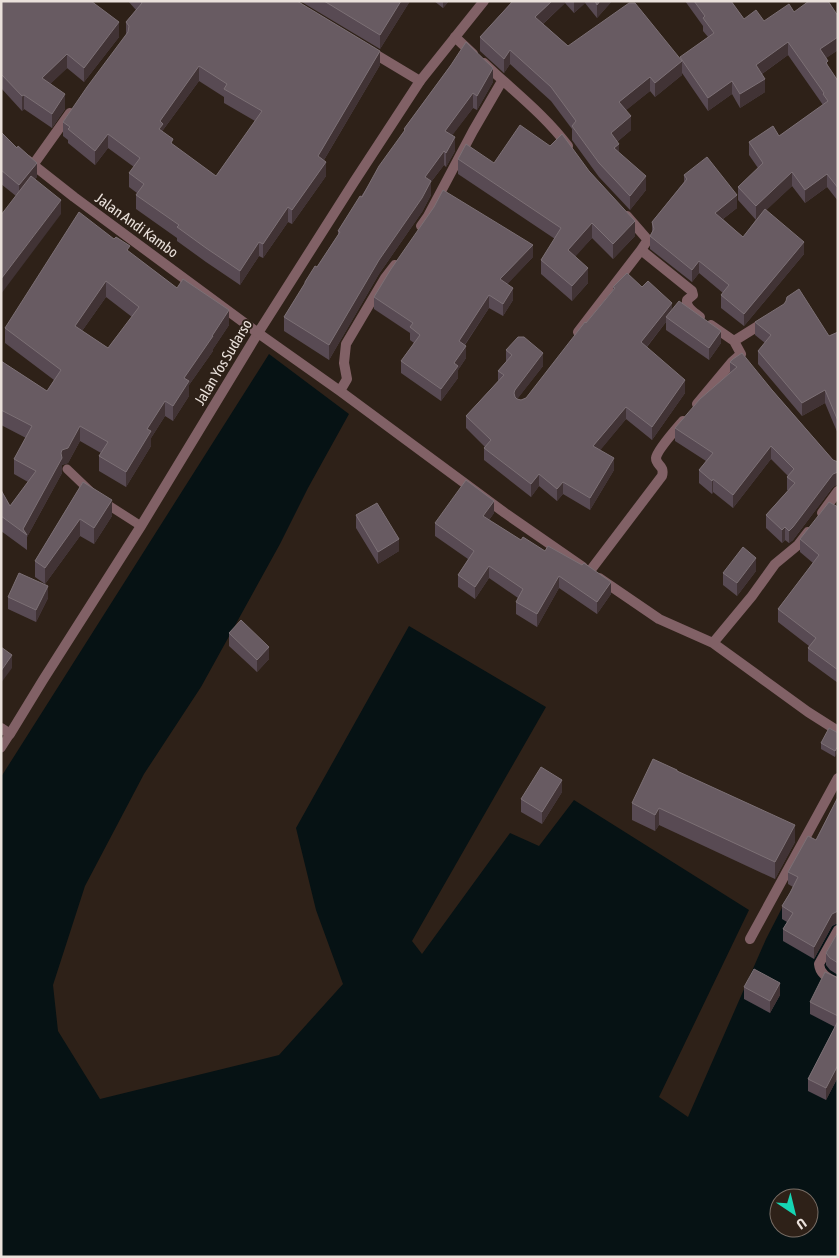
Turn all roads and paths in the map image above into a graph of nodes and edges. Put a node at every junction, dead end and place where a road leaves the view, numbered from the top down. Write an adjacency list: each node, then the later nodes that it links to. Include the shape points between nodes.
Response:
1 (484, 1): 2 (street, Jalan Yos Sudarso)
2 (455, 37): 4 (street, Jalan Yos Sudarso); 5 (street)
3 (361, 45): 4 (street)
4 (420, 81): 15 (street, Jalan Yos Sudarso)
5 (502, 81): 8 (street, via 529,104); 11 (street)
6 (77, 104): 9 (street)
7 (18, 152): 9 (street, Jalan Andi Kambo)
8 (573, 152)
9 (33, 165): 15 (street, Jalan Andi Kambo)
10 (621, 210): 12 (street, via 647,239)
11 (413, 238)
12 (641, 250): 16 (street, via 692,291 693,295 686,303 690,309); 17 (street)
13 (399, 259): 18 (street, via 346,344 344,363 347,379)
14 (773, 316): 16 (street)
15 (258, 333): 18 (street, Jalan Andi Kambo); 23 (street, Jalan Yos Sudarso)
16 (734, 341): 24 (street, via 744,358 726,369 660,449 656,460 662,467 662,476)
17 (569, 343)
18 (340, 391): 24 (street, Jalan Andi Kambo)
19 (67, 469): 23 (lane, via 99,499)
20 (838, 490): 21 (street)
21 (828, 505): 22 (street); 25 (street, via 798,545 775,564)
22 (838, 512)
23 (141, 526): 26 (street, Jalan Yos Sudarso)
24 (590, 572): 25 (street, Jalan Andi Kambo, via 659,619)
25 (713, 643): 27 (street, Jalan Andi Kambo)
26 (6, 731): 28 (lane, Jalan Yos Sudarso)
27 (838, 731)
28 (1, 748)
29 (838, 778): 31 (street)
30 (838, 930): 32 (street, via 819,964 823,975)
31 (750, 939)
32 (838, 983)

